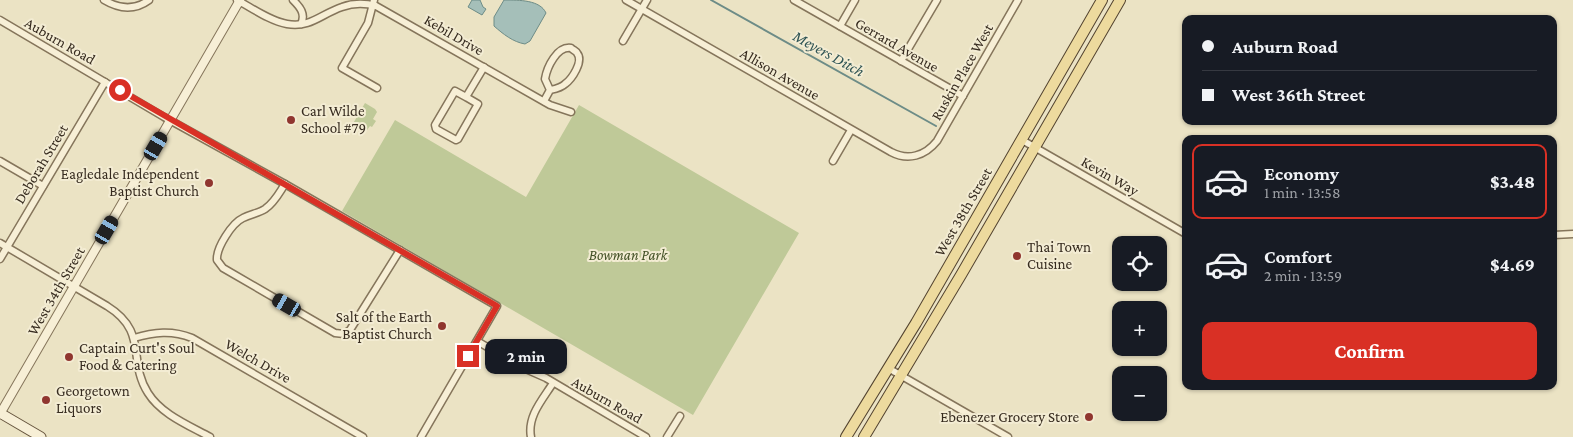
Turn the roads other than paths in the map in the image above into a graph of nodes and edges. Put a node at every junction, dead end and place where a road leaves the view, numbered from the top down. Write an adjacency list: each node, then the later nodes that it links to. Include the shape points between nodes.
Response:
1 (104, 0): 2 (street, via 127,8)
2 (148, 0)
3 (239, 0): 16 (street, Kebil Drive, via 278,21); 28 (street, West 34th Street)
4 (293, 0): 16 (street, via 302,11)
5 (626, 0): 14 (street, Allison Avenue)
6 (647, 0): 14 (street)
7 (794, 0): 17 (street, Gerrard Avenue)
8 (855, 0): 17 (street)
9 (936, 0): 19 (street)
10 (1018, 0): 24 (street, Ruskin Place West)
11 (1102, 0): 30 (main road, West 38th Street)
12 (1117, 1): 31 (main road, West 38th Street)
13 (373, 2): 16 (street, Kebil Drive, via 347,5); 20 (street, Kebil Drive); 22 (street, via 368,23 342,68)
14 (642, 9): 18 (street); 29 (street, Allison Avenue)
15 (0, 20): 21 (street, Auburn Road)
16 (301, 24)
17 (840, 26): 19 (street, Gerrard Avenue)
18 (623, 41)
19 (901, 61): 24 (street, Gerrard Avenue)
20 (484, 66): 25 (street); 26 (street, Kebil Drive)
21 (105, 82): 28 (street, Auburn Road); 36 (street, Deborah Street)
22 (377, 88)
23 (550, 90): 23 (street, via 567,83 576,69 580,58 571,48 563,48 552,62 545,79); 26 (street)
24 (963, 96): 32 (street, Ruskin Place West, via 937,142)
25 (466, 97): 25 (street, via 455,91 435,125 456,140 478,104)
26 (544, 101): 27 (street, Kebil Drive)
27 (570, 112)
28 (170, 120): 35 (street, Auburn Road); 44 (street, West 34th Street)
29 (852, 130): 32 (street, Allison Avenue, via 896,155 911,157); 34 (street)
30 (1022, 140): 31 (street, Kevin Way); 47 (main road, West 38th Street)
31 (1035, 147): 37 (street, Kevin Way); 48 (main road, West 38th Street)
32 (925, 153)
33 (0, 161): 36 (street)
34 (833, 161)
35 (285, 184): 42 (street, Auburn Road); 42 (street, via 270,205 234,224 217,252 217,260 223,268 335,333 344,334 350,330)
36 (43, 186): 41 (street, Deborah Street)
37 (1182, 232)
38 (1573, 234): 39 (street)
39 (1557, 235)
40 (0, 243): 41 (street)
41 (7, 248): 43 (street, Deborah Street); 44 (street)
42 (400, 250): 46 (street, Auburn Road, via 497,306)
43 (0, 259)
44 (74, 287): 45 (street, via 114,310 125,321); 50 (street, West 34th Street)
45 (134, 338): 53 (street, via 140,374 151,398 168,414); 54 (street, Welch Drive, via 163,332 192,338)
46 (477, 341): 49 (street, Auburn Road); 55 (street)
47 (888, 368): 48 (street); 59 (main road, West 38th Street)
48 (901, 375): 60 (main road, West 38th Street); 61 (street)
49 (553, 383): 56 (street, via 532,419); 57 (street, Auburn Road)
50 (0, 414): 52 (main road)
51 (680, 416): 58 (street)
52 (41, 437)
53 (210, 437)
54 (363, 437)
55 (421, 437)
56 (531, 437)
57 (646, 437)
58 (667, 437)
59 (846, 437)
60 (864, 437)
61 (1008, 437)

